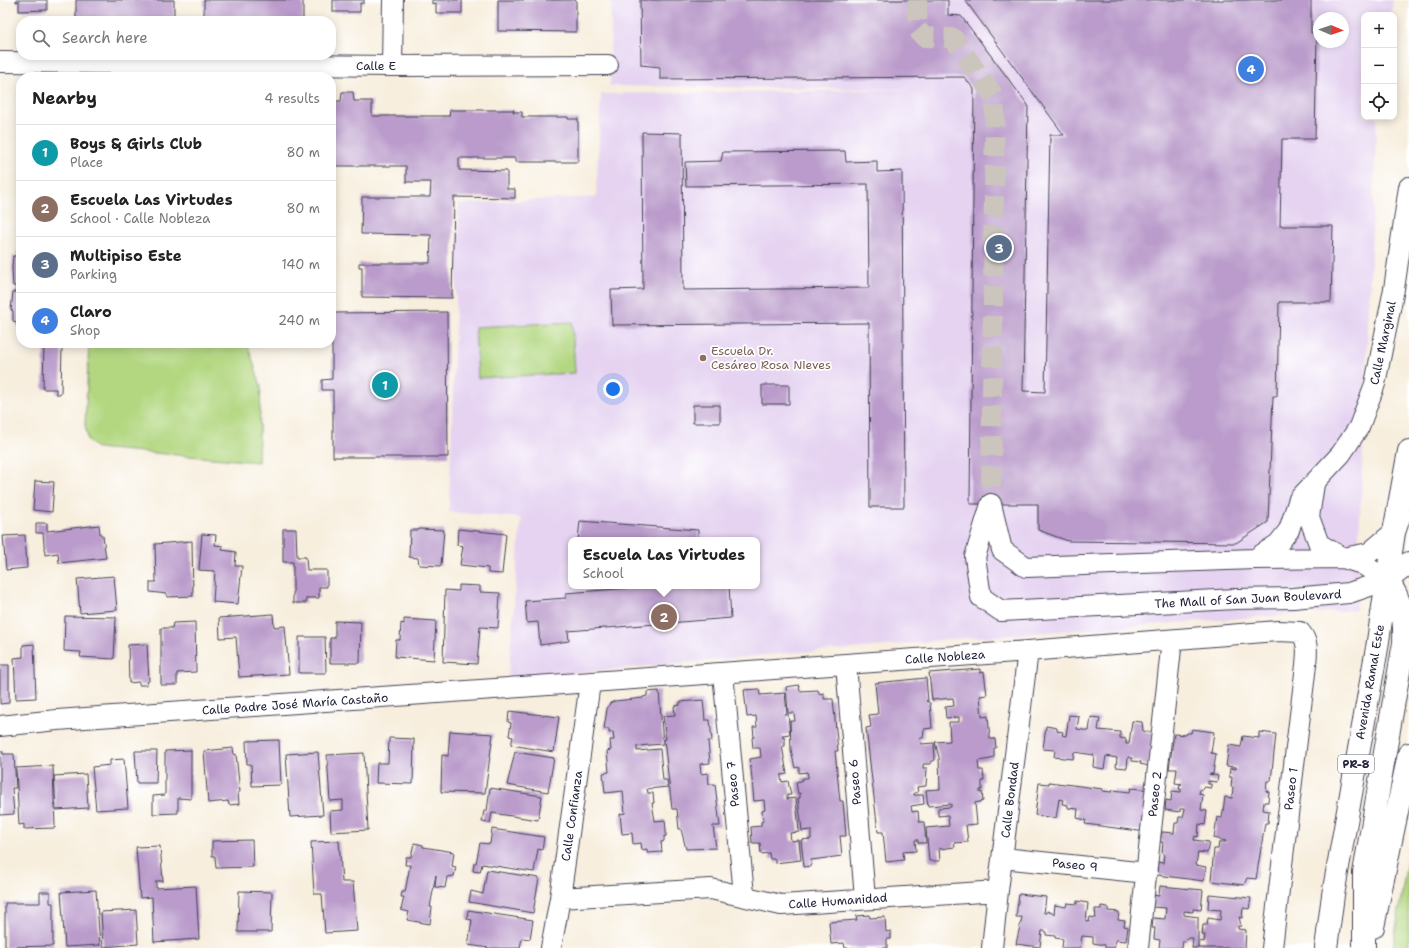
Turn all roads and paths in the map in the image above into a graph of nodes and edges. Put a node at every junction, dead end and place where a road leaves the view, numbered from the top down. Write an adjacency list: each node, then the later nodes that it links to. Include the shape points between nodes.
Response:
1 (393, 0): 4 (street)
2 (0, 62): 4 (street, Calle E)
3 (608, 65): 4 (street, Calle E)
4 (392, 66)
5 (1409, 187): 7 (street, Calle Marginal, via 1394,289 1370,398 1359,427 1341,454)
6 (1409, 451): 9 (main road)
7 (1315, 482): 10 (street, via 1309,516 1319,544); 11 (street, Calle Marginal, via 1299,499 1289,530 1278,544)
8 (1409, 489): 9 (main road, Avenida Ramal Este / PR-8)
9 (1394, 532): 10 (street, via 1369,553); 13 (main road, Avenida Ramal Este / PR-8)
10 (1343, 558): 11 (street, The Mall of San Juan Boulevard); 13 (street, The Mall of San Juan Boulevard, via 1362,564)
11 (1255, 559): 13 (street, The Mall of San Juan Boulevard, via 1026,567 1002,550 991,504 975,557 981,597 1001,612 1333,595 1349,593)
12 (1409, 562): 13 (main road)
13 (1387, 580): 32 (main road, Avenida Ramal Este / PR-8); 33 (main road, via 1396,591 1404,613 1404,643 1364,873)
14 (1300, 632): 15 (street, Calle Nobleza, via 1278,631); 31 (street, Paseo 1, via 1306,638 1307,652)
15 (1172, 640): 16 (street, Calle Nobleza); 23 (street, Paseo 2)
16 (1028, 651): 17 (street, Calle Nobleza); 22 (street, Calle Bondad)
17 (846, 664): 18 (street, Calle Nobleza); 27 (street, Paseo 6)
18 (723, 673): 19 (street, Calle Nobleza); 25 (street, Paseo 7)
19 (590, 683): 20 (street, Calle Padre José María Castaño); 26 (street, Calle Confianza)
20 (0, 726)
21 (1409, 754): 34 (main road)
22 (1003, 858): 23 (street, Paseo 9); 24 (street, Calle Bondad)
23 (1147, 873): 30 (street, Paseo 2)
24 (998, 891): 27 (street, Calle Humanidad); 29 (street, Calle Bondad)
25 (744, 895): 26 (street, Calle Humanidad, via 711,889); 27 (street, Calle Humanidad, via 781,904)
26 (560, 898): 28 (street, Calle Confianza)
27 (865, 899)
28 (551, 948)
29 (992, 948)
30 (1138, 948)
31 (1272, 948)
32 (1326, 948)
33 (1364, 948)
34 (1369, 948)

